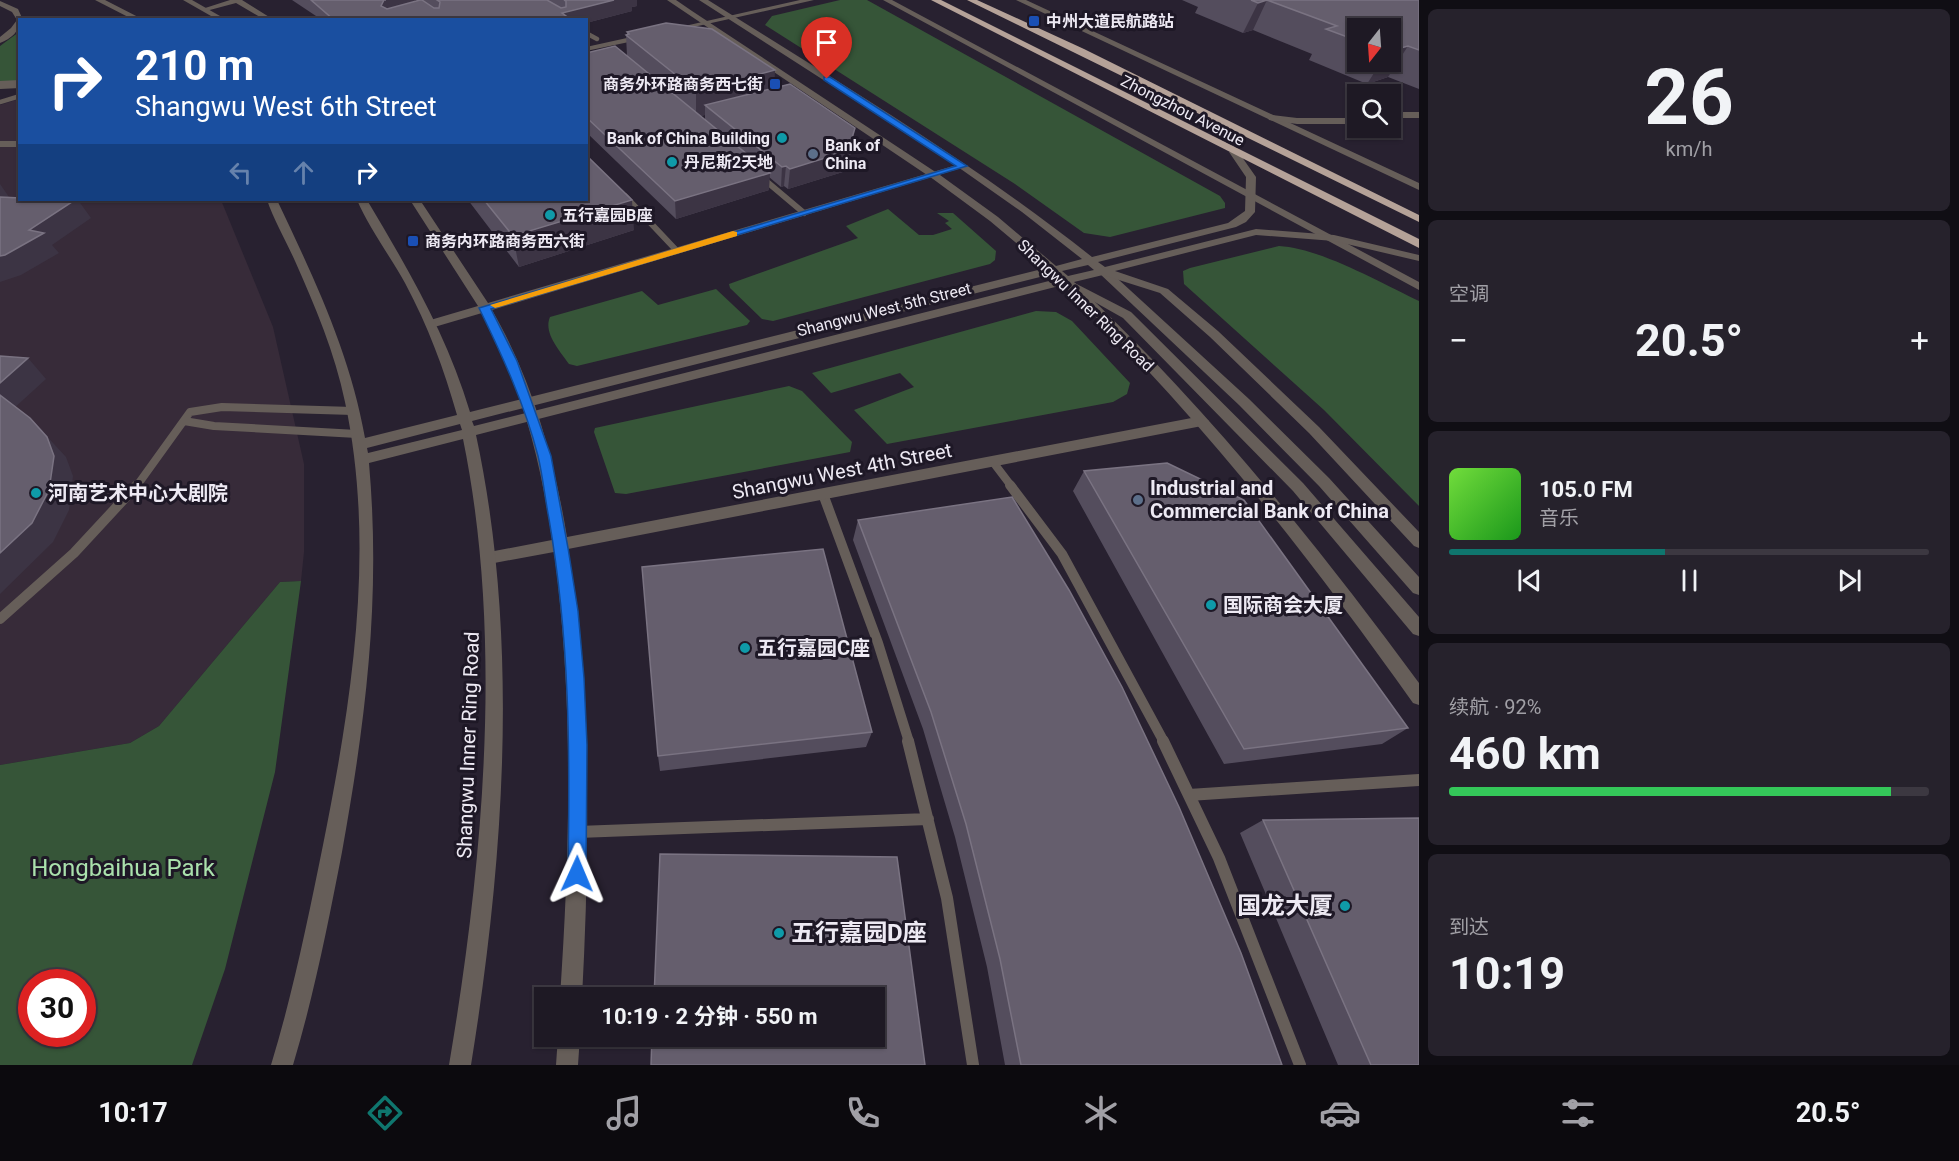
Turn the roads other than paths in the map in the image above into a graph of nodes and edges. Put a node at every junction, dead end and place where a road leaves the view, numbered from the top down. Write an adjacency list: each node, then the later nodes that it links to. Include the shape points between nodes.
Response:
1 (99, 0): 19 (street); 20 (street)
2 (188, 0): 15 (street)
3 (220, 0): 15 (street)
4 (238, 0): 15 (street); 22 (street)
5 (671, 0): 23 (street, Shangwu Inner Ring Road)
6 (703, 0): 17 (street, Shangwu Inner Ring Road)
7 (782, 0): 17 (street)
8 (810, 0): 17 (street)
9 (887, 0): 53 (street)
10 (920, 0): 16 (highway)
11 (935, 0): 16 (highway, Zhongzhou Avenue)
12 (971, 0): 58 (highway, Zhongzhou Avenue)
13 (1020, 0): 41 (street)
14 (0, 3): 18 (street, via 15,11)
15 (203, 5): 21 (street)
16 (954, 10): 47 (highway, Zhongzhou Avenue)
17 (727, 15): 23 (street); 48 (street, Shangwu Inner Ring Road)
18 (19, 18)
19 (110, 18)
20 (137, 18)
21 (221, 18)
22 (267, 18)
23 (703, 20): 26 (street); 50 (street, Shangwu Inner Ring Road, via 802,92)
24 (18, 24): 29 (street)
25 (654, 27): 31 (street)
26 (663, 29)
27 (588, 34): 31 (lane)
28 (649, 35): 31 (street)
29 (0, 41)
30 (588, 42): 31 (street)
31 (600, 42): 32 (street); 33 (lane)
32 (588, 48)
33 (612, 52)
34 (18, 84): 35 (street, bridge)
35 (0, 85)
36 (18, 97): 37 (lane)
37 (0, 102)
38 (1347, 115): 41 (street)
39 (1401, 115): 40 (street)
40 (1419, 115)
41 (1272, 118): 42 (street); 51 (street)
42 (1347, 121)
43 (1401, 121): 44 (street)
44 (1419, 121)
45 (0, 144): 46 (lane)
46 (18, 144)
47 (1234, 152): 53 (street, via 1251,177); 60 (highway, Zhongzhou Avenue)
48 (963, 166): 50 (street); 63 (street, Shangwu Inner Ring Road)
49 (750, 168): 57 (lane)
50 (934, 175): 57 (street); 64 (street, Shangwu Inner Ring Road)
51 (1419, 187)
52 (618, 190): 61 (lane)
53 (1251, 198): 59 (street); 63 (street, Shangwu West 5th Street, via 1250,212 1232,225)
54 (272, 201): 71 (street, via 333,336)
55 (363, 201): 69 (street, Shangwu Inner Ring Road)
56 (416, 201): 68 (street)
57 (804, 213): 61 (street)
58 (1419, 219)
59 (1325, 237): 62 (street, Shangwu West 5th Street); 65 (street, Shangwu West 5th Street, via 1256,232); 67 (street)
60 (1419, 244)
61 (677, 251): 68 (street)
62 (1419, 258)
63 (1091, 261): 64 (street, Shangwu West 5th Street); 65 (street, Shangwu Inner Ring Road)
64 (1054, 270): 66 (street, Shangwu Inner Ring Road); 70 (street, Shangwu West 5th Street)
65 (1103, 271): 66 (street, Shangwu West 5th Street); 78 (street, Shangwu Inner Ring Road, via 1164,291 1180,304 1314,430); 81 (street, via 1324,482)
66 (1065, 280): 70 (street, Shangwu West 5th Street); 73 (street, Shangwu Inner Ring Road); 83 (street, via 1127,315 1298,487)
67 (1419, 287)
68 (485, 308): 69 (street); 70 (street, via 511,361)
69 (431, 324): 74 (street, Shangwu Inner Ring Road, via 453,376)
70 (528, 410): 74 (street, Shangwu West 5th Street); 79 (street, via 544,456)
71 (353, 411): 72 (lane, via 222,407 190,412); 75 (street)
72 (184, 421): 75 (lane); 82 (lane, via 144,478 82,545)
73 (1202, 422): 76 (street, Shangwu West 4th Street); 84 (street, Shangwu Inner Ring Road, via 1303,540)
74 (467, 425): 75 (street, Shangwu West 5th Street); 80 (street, Shangwu Inner Ring Road, via 479,471)
75 (359, 446): 91 (street, via 366,497 366,539 357,708 315,932)
76 (993, 462): 77 (street, Shangwu West 4th Street); 86 (lane, via 1062,554)
77 (823, 494): 79 (street, Shangwu West 4th Street); 87 (lane, via 862,591)
78 (1419, 542)
79 (560, 544): 80 (street, Shangwu West 4th Street); 88 (street, via 576,678)
80 (489, 558): 92 (street, Shangwu Inner Ring Road, via 494,624 493,754 479,922)
81 (1419, 588)
82 (0, 619)
83 (1419, 629)
84 (1419, 697)
85 (1419, 780): 86 (lane)
86 (1189, 795): 95 (lane, via 1219,858)
87 (928, 819): 88 (lane); 94 (lane, via 947,899)
88 (578, 832): 89 (street)
89 (571, 987)
90 (568, 1047): 93 (street)
91 (282, 1065)
92 (460, 1065)
93 (567, 1065)
94 (973, 1065)
95 (1300, 1065)

